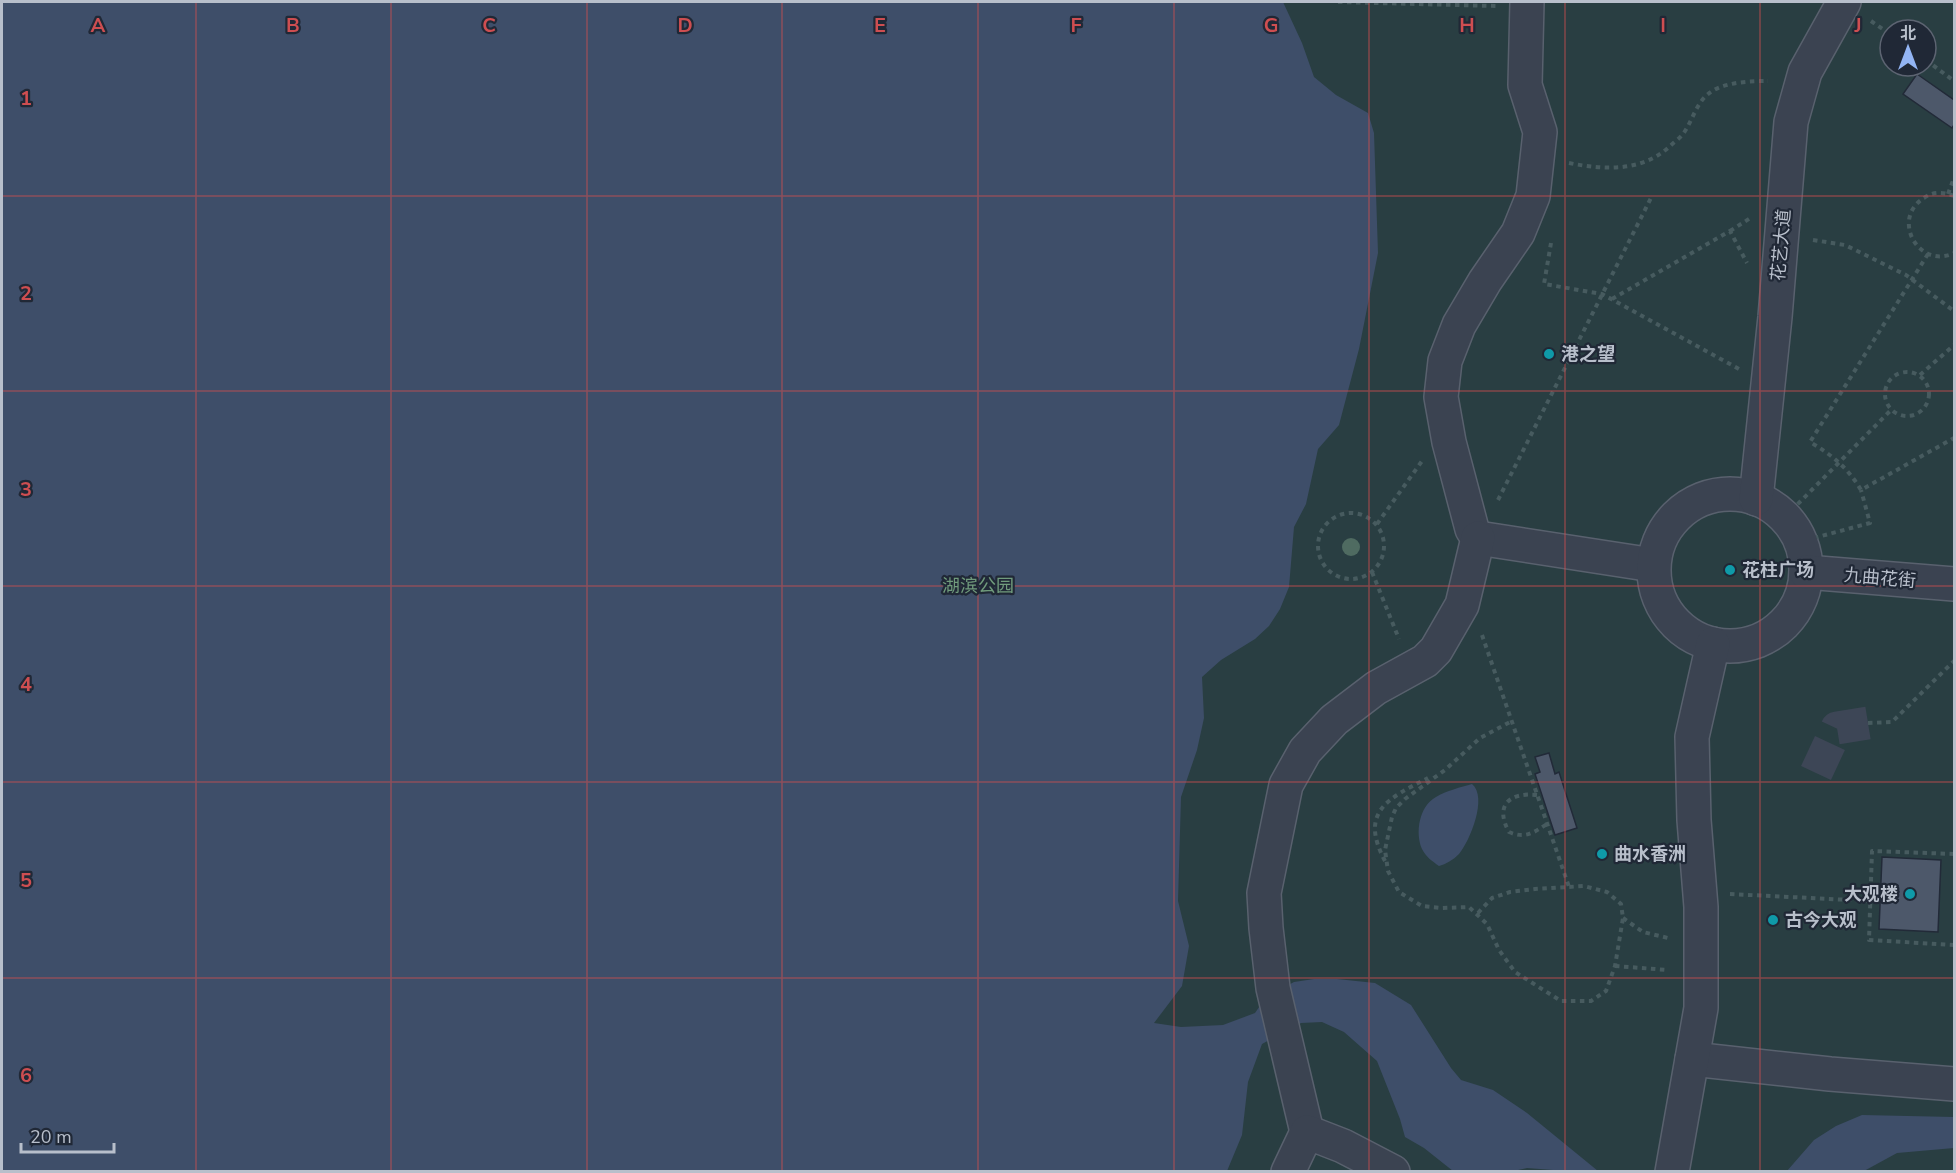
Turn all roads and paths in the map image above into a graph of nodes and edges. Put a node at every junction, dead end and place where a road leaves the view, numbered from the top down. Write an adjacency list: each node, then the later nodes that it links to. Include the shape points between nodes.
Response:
1 (1338, 2): 3 (path)
2 (1844, 2): 6 (lane, 花艺大道)
3 (1527, 4): 7 (lane, via 1525,85 1540,132)
4 (1938, 69): 5 (path)
5 (1954, 81)
6 (1802, 82): 7 (path, via 1763,81 1715,89 1698,103 1683,135 1656,158 1622,168 1590,167); 23 (lane, 花艺大道, via 1791,122)
7 (1537, 157): 25 (lane, via 1533,196 1518,233 1459,325 1445,361 1441,397)
8 (1954, 178): 9 (path)
9 (1948, 194): 10 (path); 15 (path, via 1937,192 1918,201 1908,219 1912,240)
10 (1954, 196)
11 (1651, 198): 18 (path)
12 (1551, 242): 18 (path, via 1544,284)
13 (1845, 245): 17 (path)
14 (1954, 253): 15 (path)
15 (1928, 254): 17 (path)
16 (1750, 269): 19 (path, via 1730,231)
17 (1912, 279): 20 (path); 27 (path, via 1810,442)
18 (1602, 294): 19 (path); 31 (path)
19 (1612, 299): 23 (path)
20 (1954, 311)
21 (1954, 345): 22 (path)
22 (1920, 375): 24 (path, via 1906,371 1888,382 1885,396); 24 (path, via 1929,387 1924,408 1905,416)
23 (1768, 385): 29 (lane, 花艺大道)
24 (1892, 410): 27 (path)
25 (1447, 426): 30 (path); 31 (lane, via 1472,529)
26 (1954, 438): 28 (path)
27 (1841, 462): 28 (path); 32 (path)
28 (1861, 490): 32 (path, via 1870,524)
29 (1756, 499): 32 (lane, via 1771,506); 33 (lane, via 1722,495 1690,506 1665,530)
30 (1377, 524): 34 (path, via 1385,544); 34 (path, via 1358,514 1336,516 1320,532 1318,543 1319,554 1330,573 1351,580)
31 (1479, 538): 33 (lane); 36 (lane)
32 (1797, 544): 35 (lane, 九曲花街); 37 (lane, via 1804,588 1789,618 1762,639 1730,646)
33 (1653, 565): 37 (lane, via 1659,598 1668,614 1680,628)
34 (1372, 573): 39 (path)
35 (1954, 584)
36 (1456, 614): 39 (lane, via 1436,650); 40 (path, via 1483,636)
37 (1713, 644): 52 (lane, via 1692,737)
38 (1954, 661): 41 (path, via 1892,722)
39 (1411, 670): 58 (lane, via 1376,688 1334,720 1305,751 1286,785 1264,893 1266,928 1273,988)
40 (1512, 721): 42 (path, via 1480,738); 43 (path)
41 (1868, 723)
42 (1445, 770): 46 (path, via 1396,808 1385,850); 46 (path, via 1406,790 1381,809 1374,832)
43 (1538, 796): 44 (path); 44 (path, via 1511,800 1502,813 1503,822 1509,832 1526,836)
44 (1547, 824): 47 (path)
45 (1954, 854): 49 (path, via 1872,851)
46 (1386, 862): 50 (path, via 1399,892 1422,906 1469,907)
47 (1569, 887): 50 (path, via 1510,892 1492,898); 51 (path, via 1607,892 1621,904)
48 (1764, 896): 49 (path)
49 (1870, 901): 53 (path, via 1869,940)
50 (1478, 913): 54 (path, via 1515,972 1561,1001 1591,1001 1606,991)
51 (1623, 918): 52 (path, via 1644,932 1668,938); 54 (path)
52 (1701, 937): 55 (lane)
53 (1954, 945)
54 (1615, 966): 55 (path)
55 (1701, 975): 56 (lane, via 1701,1008)
56 (1692, 1059): 57 (lane); 61 (lane)
57 (1954, 1084)
58 (1307, 1132): 59 (lane); 60 (lane)
59 (1288, 1172)
60 (1393, 1172)
61 (1672, 1172)

